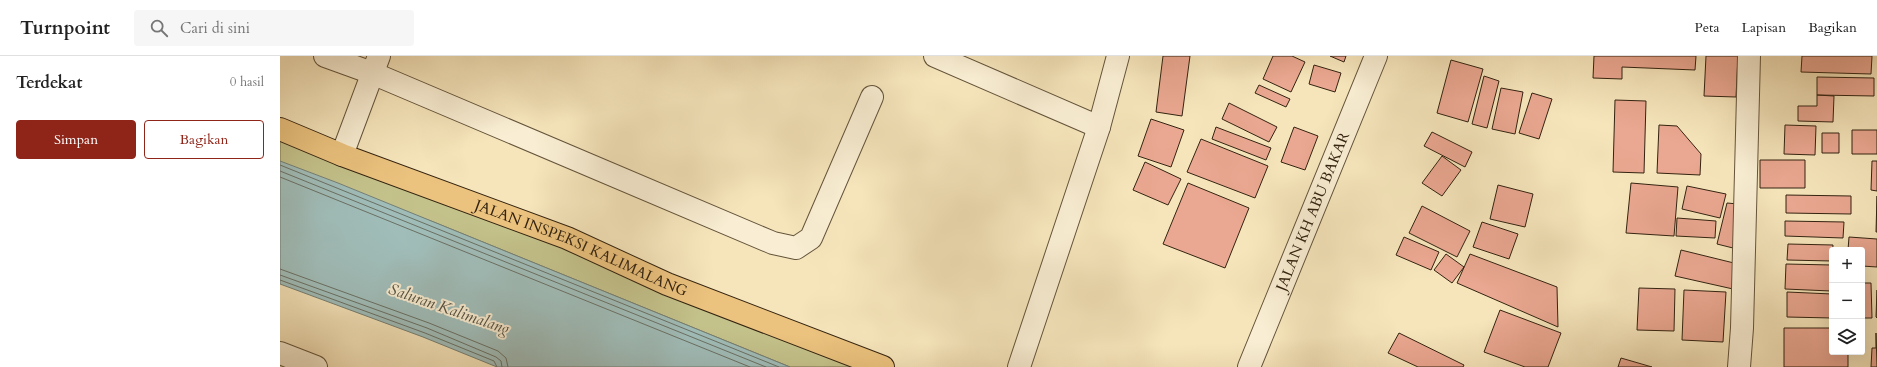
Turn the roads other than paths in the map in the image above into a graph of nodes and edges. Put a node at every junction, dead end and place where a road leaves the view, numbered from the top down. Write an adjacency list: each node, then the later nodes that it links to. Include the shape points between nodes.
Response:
1 (325, 56): 6 (street)
2 (935, 56): 8 (street)
3 (1118, 56): 8 (street)
4 (1376, 56): 15 (street, JALAN KH ABU BAKAR)
5 (1748, 56): 16 (street)
6 (375, 64): 7 (street, via 773,243 796,248 811,238); 10 (street)
7 (872, 97)
8 (1099, 127): 14 (street)
9 (280, 129): 10 (main road, JALAN INSPEKSI KALIMALANG)
10 (342, 154): 13 (main road, JALAN INSPEKSI KALIMALANG, via 567,238 667,284)
11 (280, 353): 12 (street)
12 (316, 367)
13 (883, 367)
14 (1019, 367)
15 (1249, 367)
16 (1739, 367)

